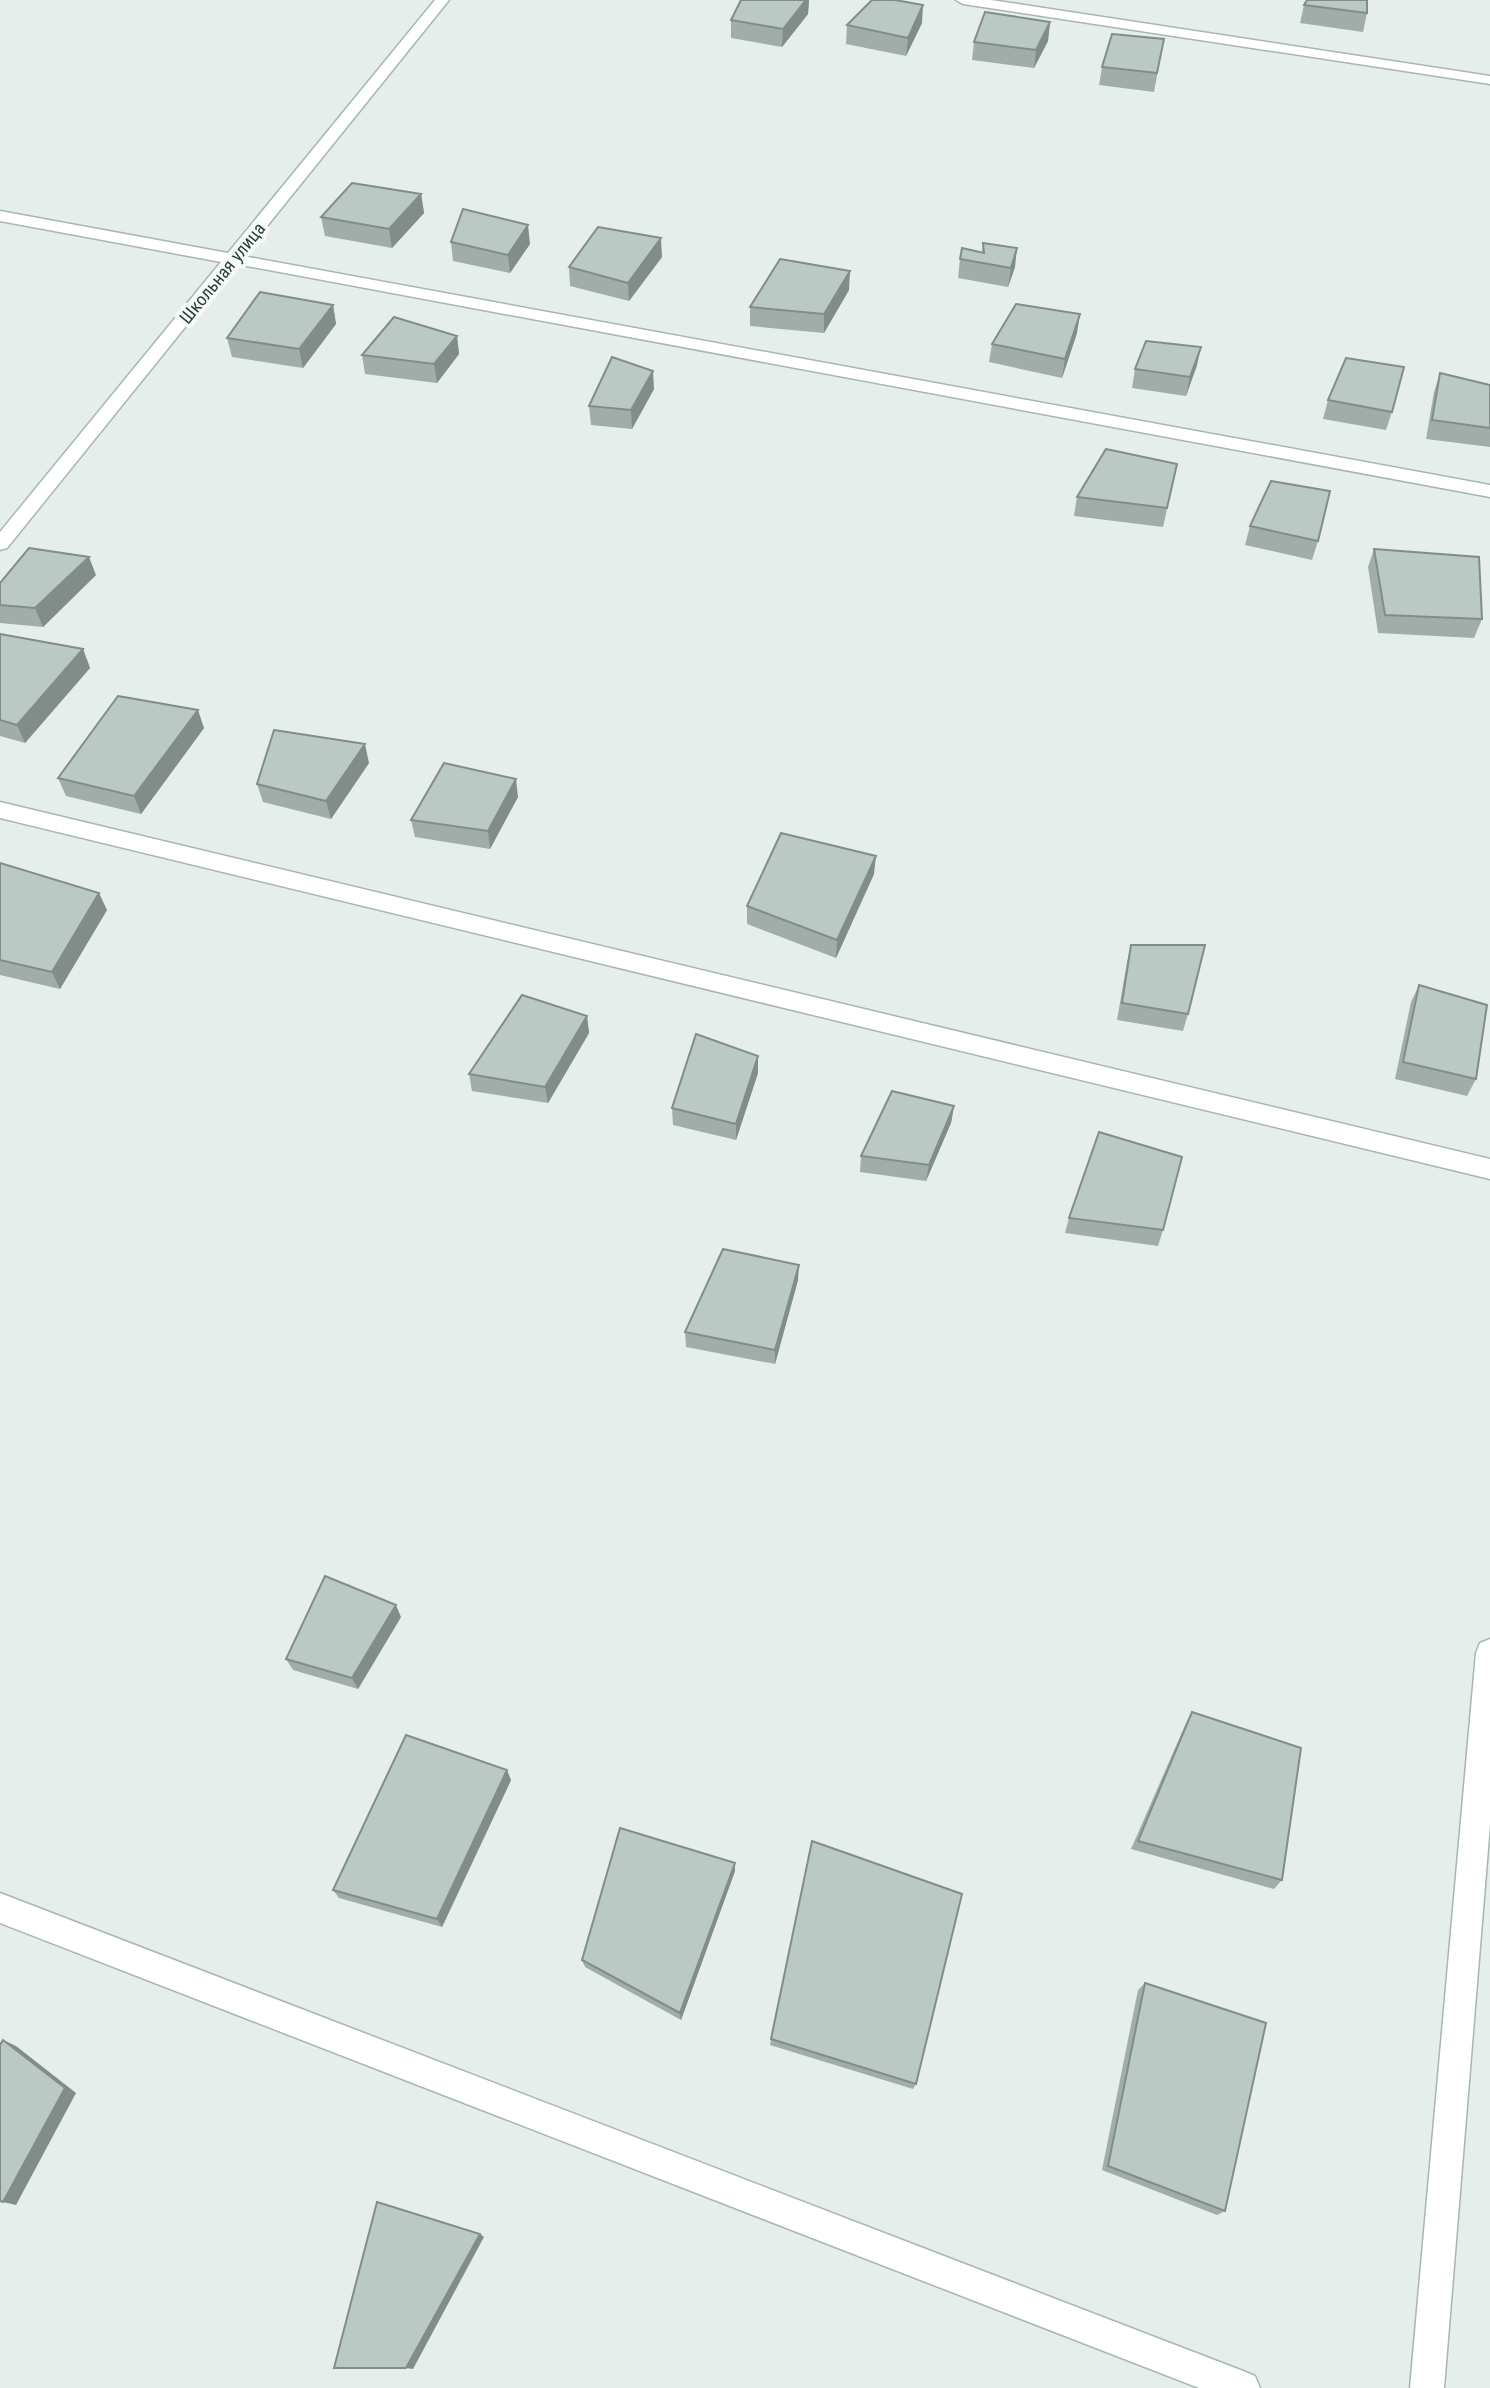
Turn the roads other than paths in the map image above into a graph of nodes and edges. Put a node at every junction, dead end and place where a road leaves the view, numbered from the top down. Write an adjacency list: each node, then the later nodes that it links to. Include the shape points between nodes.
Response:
1 (442, 0): 5 (street, Школьная улица)
2 (963, 0): 3 (street)
3 (1490, 80)
4 (0, 216): 5 (street)
5 (232, 260): 6 (street); 7 (street, Школьная улица)
6 (1490, 491)
7 (0, 544)
8 (0, 810): 9 (street)
9 (1490, 1169)
10 (1490, 1653): 13 (street)
11 (0, 1908): 12 (street)
12 (1243, 2388)
13 (1427, 2388)

